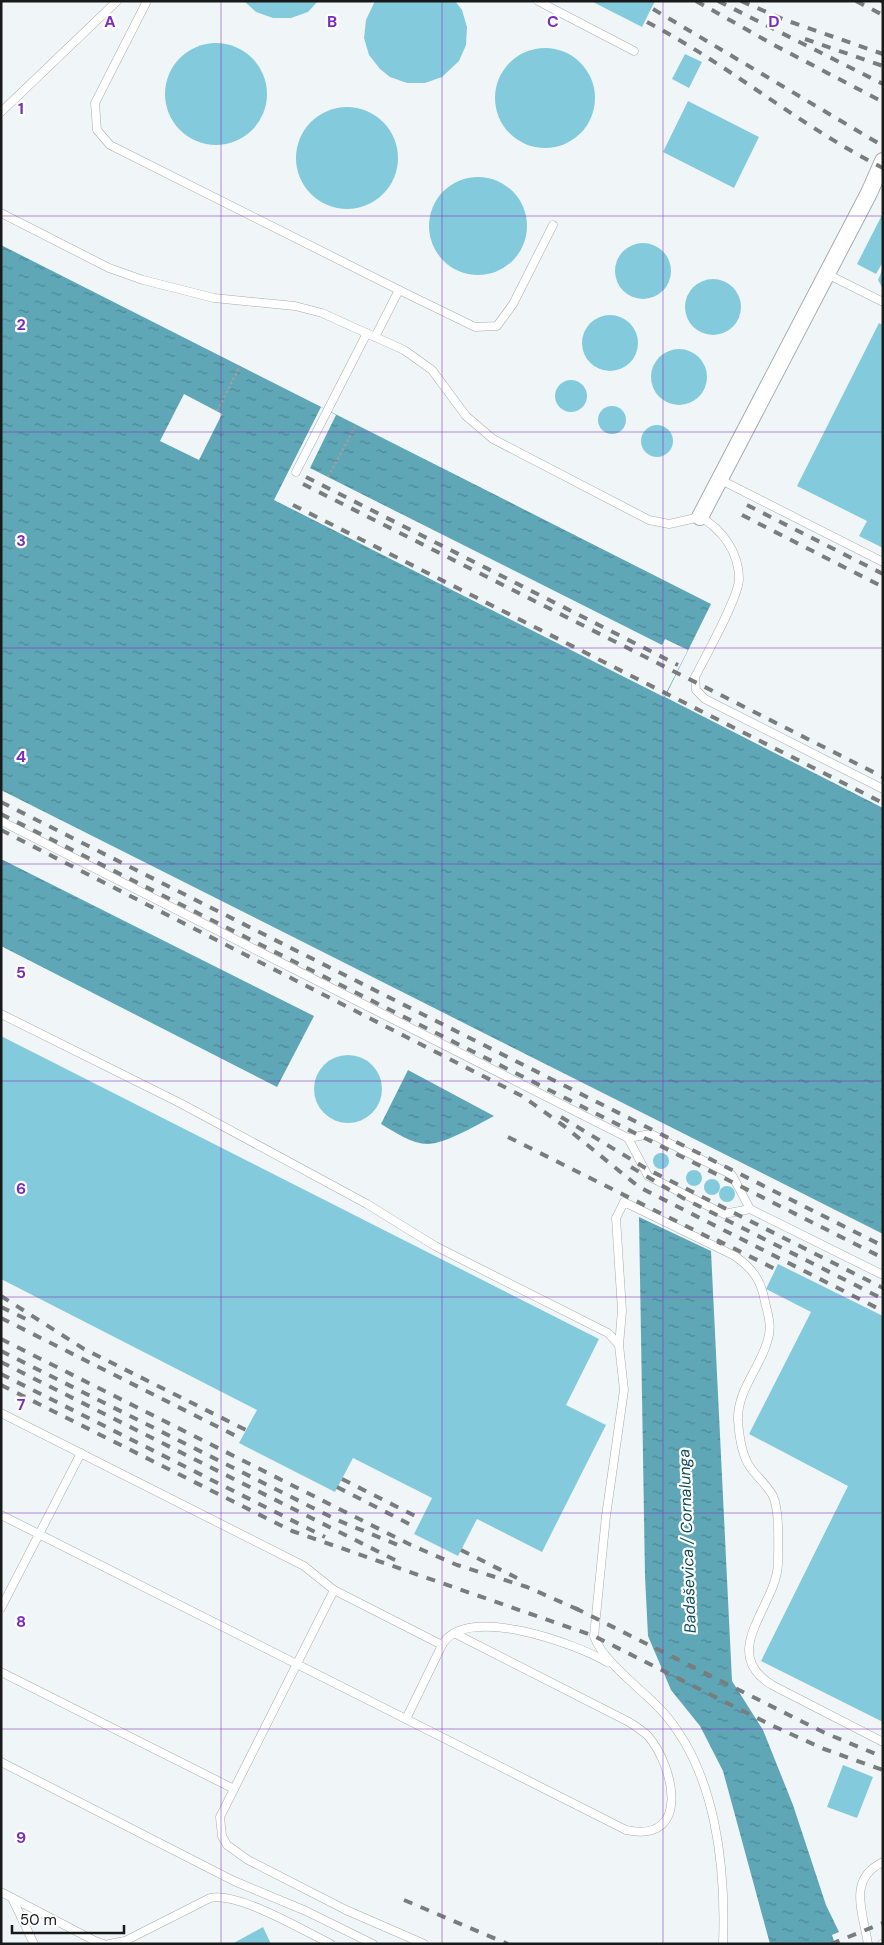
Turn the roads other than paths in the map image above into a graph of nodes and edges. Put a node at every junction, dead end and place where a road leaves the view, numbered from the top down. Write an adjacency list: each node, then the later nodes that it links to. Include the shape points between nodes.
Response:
1 (117, 1): 5 (lane)
2 (147, 1): 10 (lane, via 95,103 98,130 110,145)
3 (538, 1): 4 (lane)
4 (634, 51)
5 (1, 112)
6 (883, 161): 9 (street)
7 (1, 213): 12 (lane, via 109,268 143,280 214,298 295,306 322,313)
8 (553, 225): 10 (lane, via 513,304 497,326 475,327)
9 (827, 274): 11 (lane); 14 (street)
10 (399, 290): 12 (lane)
11 (883, 302)
12 (371, 335): 13 (lane); 15 (lane, via 404,350 432,370 466,416 493,439 649,520 669,524)
13 (296, 472)
14 (719, 479): 15 (street); 16 (lane)
15 (700, 517): 17 (lane, via 714,527 732,549 739,580 734,597 695,676 696,690 705,699)
16 (883, 562)
17 (883, 789)
18 (1, 822): 20 (lane)
19 (1, 1014): 23 (lane, via 180,1103 367,1204 435,1246 608,1332)
20 (628, 1138): 21 (lane, via 651,1134 732,1175); 21 (lane, via 648,1176 724,1214)
21 (750, 1209): 22 (lane)
22 (883, 1275)
23 (620, 1345): 33 (lane, via 624,1390 606,1516 594,1636 602,1652); 36 (lane, via 622,1311 616,1218 624,1202 735,1256 757,1276 770,1322 769,1338 744,1391 738,1418 745,1458 776,1506 778,1566 771,1592 750,1639 750,1662 762,1679)
24 (1, 1413): 25 (lane)
25 (82, 1453): 27 (lane); 28 (lane, via 304,1566)
26 (1, 1515): 27 (lane)
27 (38, 1534): 29 (lane); 32 (lane)
28 (334, 1590): 31 (lane); 32 (lane)
29 (1, 1608)
30 (454, 1633): 31 (lane); 33 (lane, via 482,1628 528,1632 569,1644); 35 (lane, via 629,1722 647,1735 663,1759 667,1772 672,1795 670,1814 663,1823 647,1832 626,1830)
31 (442, 1646): 35 (lane)
32 (296, 1664): 35 (lane); 38 (lane)
33 (616, 1667): 48 (lane, via 667,1717 696,1766 713,1820 724,1907)
34 (1, 1672): 38 (lane)
35 (406, 1719)
36 (883, 1742)
37 (1, 1762): 46 (lane, via 234,1881)
38 (234, 1789): 47 (lane, via 220,1817 220,1826 222,1836 235,1852 346,1910)
39 (883, 1862): 49 (lane, via 867,1871 860,1885)
40 (1, 1892): 41 (lane)
41 (12, 1898): 42 (lane); 43 (lane)
42 (34, 1944)
43 (104, 1944)
44 (109, 1944): 45 (lane, via 125,1941 210,1898 223,1896 254,1906)
45 (331, 1944)
46 (373, 1944)
47 (424, 1944)
48 (721, 1944)
49 (868, 1944)

